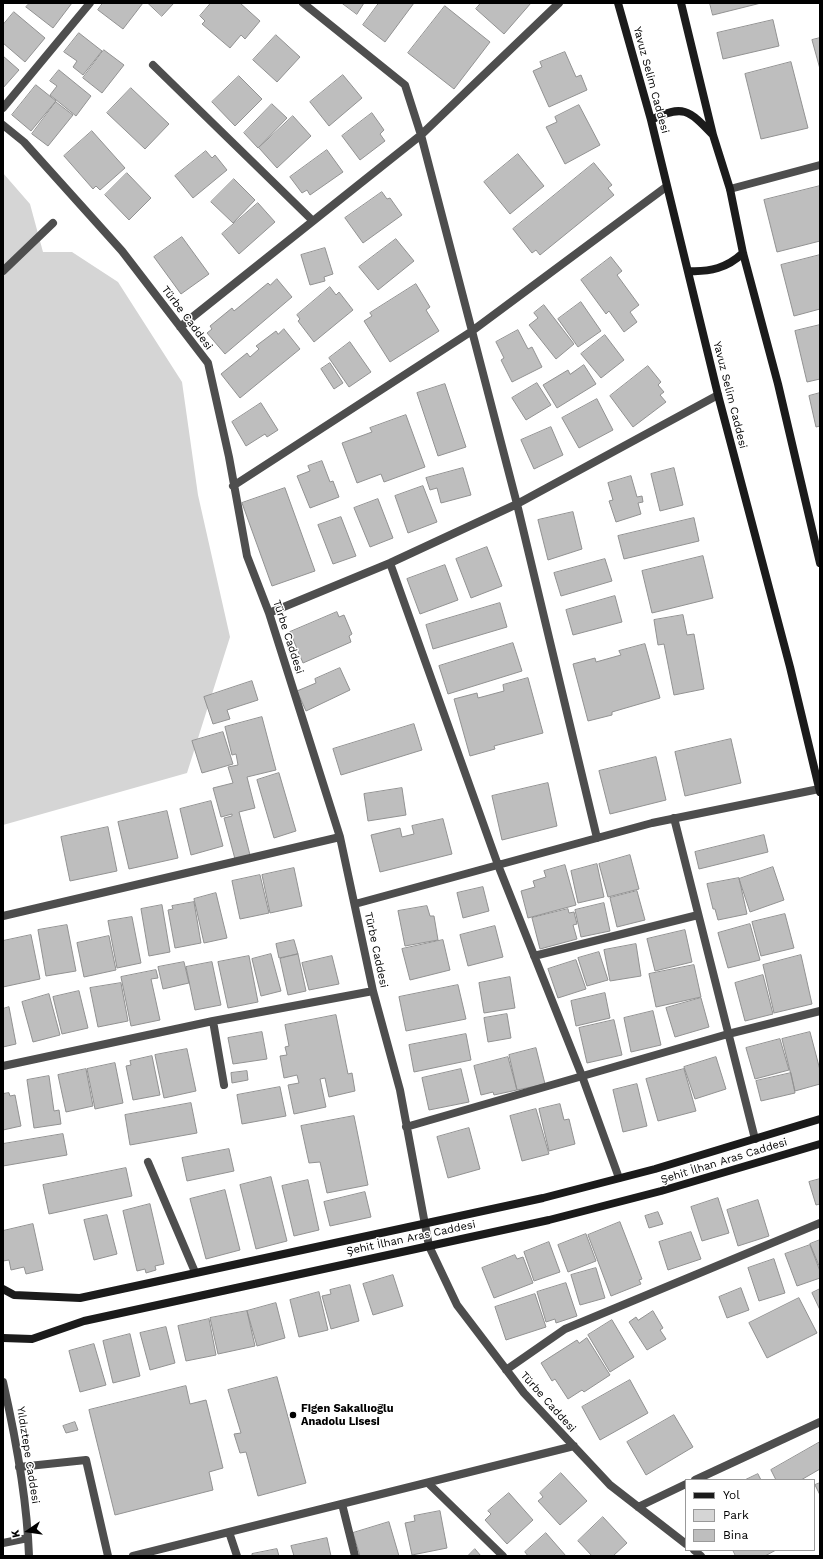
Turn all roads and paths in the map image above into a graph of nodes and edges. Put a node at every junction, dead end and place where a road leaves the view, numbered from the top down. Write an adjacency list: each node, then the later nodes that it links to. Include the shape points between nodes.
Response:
1 (90, 3): 7 (street)
2 (303, 3): 11 (street, via 405,85)
3 (559, 3): 11 (street)
4 (618, 3): 8 (main road, Yavuz Selim Caddesi)
5 (681, 3): 10 (main road)
6 (153, 65): 15 (street)
7 (3, 108)
8 (651, 120): 10 (main road, via 663,114 686,112 694,115); 13 (main road, Yavuz Selim Caddesi)
9 (3, 125): 20 (street, Türbe Caddesi, via 24,142 122,251)
10 (713, 134): 14 (main road)
11 (421, 136): 15 (street); 21 (street)
12 (820, 165): 14 (street)
13 (666, 187): 19 (main road, Yavuz Selim Caddesi); 21 (street)
14 (730, 189): 17 (main road)
15 (313, 221): 20 (street)
16 (53, 223): 18 (street)
17 (743, 253): 19 (main road, via 722,268); 25 (main road)
18 (3, 271)
19 (689, 272): 22 (main road, Yavuz Selim Caddesi)
20 (180, 327): 23 (street, Türbe Caddesi, via 208,363)
21 (472, 331): 23 (street); 24 (street)
22 (718, 395): 24 (street); 29 (main road, Yavuz Selim Caddesi)
23 (233, 486): 28 (street, Türbe Caddesi, via 247,556)
24 (517, 504): 26 (street); 32 (street)
25 (818, 548): 27 (main road)
26 (390, 563): 28 (street); 33 (street)
27 (820, 563)
28 (269, 613): 31 (street, Türbe Caddesi)
29 (820, 790): 30 (street)
30 (674, 818): 32 (street); 35 (street)
31 (340, 837): 34 (street, Türbe Caddesi); 36 (street)
32 (597, 838): 33 (street)
33 (498, 865): 34 (street); 37 (street)
34 (355, 904): 38 (street, Türbe Caddesi)
35 (698, 915): 37 (street); 41 (street)
36 (3, 916)
37 (534, 956): 43 (street)
38 (373, 991): 40 (street); 46 (street, Türbe Caddesi, via 400,1090)
39 (820, 1012): 41 (street)
40 (213, 1021): 42 (street); 44 (street)
41 (728, 1034): 43 (street); 47 (street)
42 (3, 1066)
43 (582, 1076): 46 (street); 50 (street)
44 (224, 1085)
45 (820, 1119): 47 (main road, Şehit İlhan Aras Caddesi)
46 (406, 1127): 51 (street, Türbe Caddesi)
47 (756, 1139): 50 (main road, Şehit İlhan Aras Caddesi)
48 (820, 1144): 53 (main road, Şehit İlhan Aras Caddesi, via 661,1191 549,1220)
49 (148, 1162): 54 (street)
50 (619, 1178): 51 (main road, Şehit İlhan Aras Caddesi, via 544,1198)
51 (425, 1223): 53 (street, Türbe Caddesi); 54 (main road, Şehit İlhan Aras Caddesi)
52 (820, 1223): 57 (street, via 566,1329)
53 (429, 1246): 56 (main road, Şehit İlhan Aras Caddesi, via 84,1320 32,1339); 57 (street, Türbe Caddesi, via 457,1305)
54 (195, 1272): 55 (main road, Şehit İlhan Aras Caddesi, via 80,1298 14,1295)
55 (3, 1289)
56 (3, 1338)
57 (506, 1370): 61 (street, Türbe Caddesi, via 524,1394)
58 (3, 1382): 59 (street, Yıldıztepe Caddesi)
59 (7, 1413): 62 (street, Yıldıztepe Caddesi)
60 (820, 1422): 63 (street)
61 (574, 1446): 64 (street); 67 (street, Türbe Caddesi, via 610,1485)
62 (19, 1467): 69 (street, Yıldıztepe Caddesi); 73 (street, via 86,1460)
63 (697, 1479)
64 (428, 1483): 66 (street); 77 (street)
65 (685, 1484): 67 (street)
66 (342, 1504): 68 (street); 76 (street)
67 (638, 1507): 71 (street, Türbe Caddesi)
68 (229, 1532): 74 (street); 75 (street)
69 (28, 1538): 70 (street); 72 (street, Yıldıztepe Caddesi)
70 (3, 1542)
71 (685, 1543)
72 (29, 1556)
73 (108, 1556)
74 (133, 1556)
75 (237, 1556)
76 (355, 1556)
77 (503, 1556)

